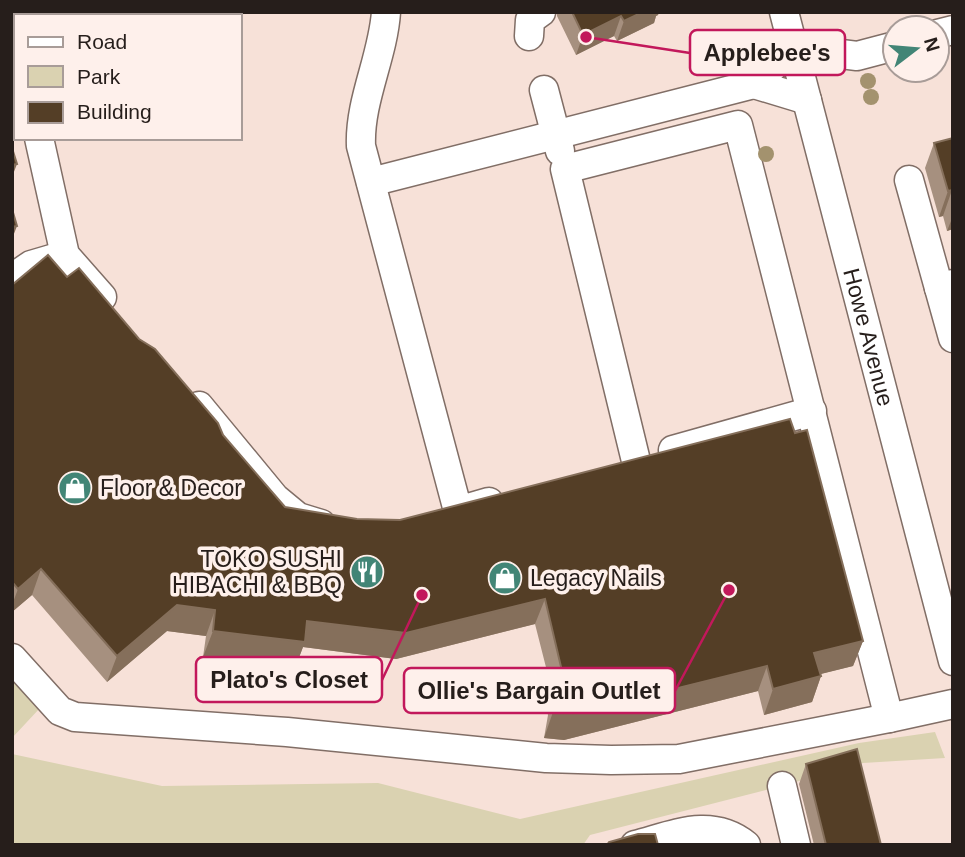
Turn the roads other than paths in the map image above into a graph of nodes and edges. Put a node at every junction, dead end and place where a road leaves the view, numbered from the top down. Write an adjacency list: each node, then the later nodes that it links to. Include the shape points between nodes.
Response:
1 (386, 12): 12 (street, via 360,130)
2 (784, 12): 3 (street, Howe Avenue)
3 (793, 48): 4 (street, via 857,56); 5 (street); 7 (street, Howe Avenue)
4 (881, 50)
5 (754, 84): 7 (street); 8 (street)
6 (544, 90): 8 (street)
7 (807, 100): 23 (street, Howe Avenue)
8 (555, 135): 10 (street); 12 (street)
9 (39, 140): 13 (street)
10 (565, 169): 19 (street, via 738,125); 19 (street, via 625,464)
11 (909, 180): 15 (street)
12 (371, 182): 20 (street, via 444,514)
13 (65, 254): 14 (street, via 31,265); 16 (street)
14 (12, 278)
15 (946, 286): 17 (street)
16 (118, 316)
17 (953, 338)
18 (178, 382): 21 (street, via 275,498 298,517)
19 (812, 411): 25 (street)
20 (510, 496)
21 (351, 528)
22 (12, 658): 25 (street, via 60,711 75,717 546,758 679,758)
23 (953, 661)
24 (953, 704): 25 (street)
25 (889, 718)
26 (782, 786): 29 (street)
27 (651, 843): 28 (street, via 712,829)
28 (746, 845)
29 (796, 845)

